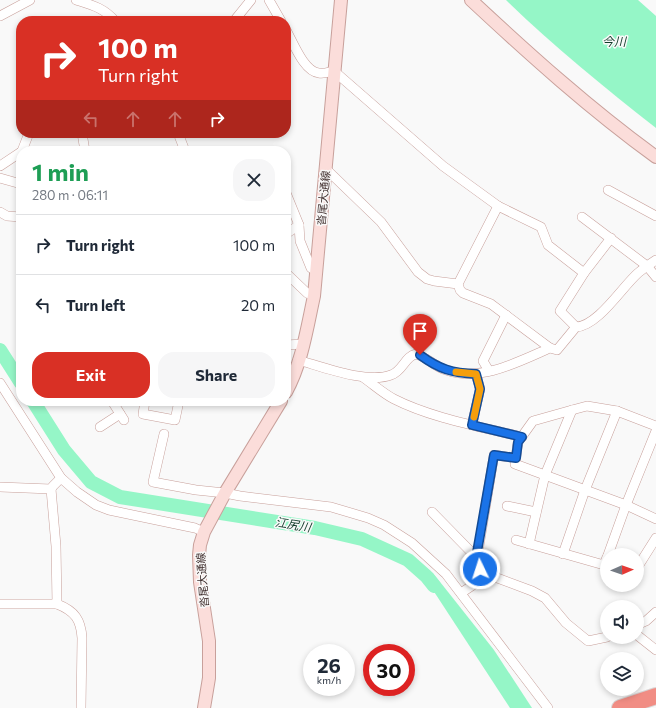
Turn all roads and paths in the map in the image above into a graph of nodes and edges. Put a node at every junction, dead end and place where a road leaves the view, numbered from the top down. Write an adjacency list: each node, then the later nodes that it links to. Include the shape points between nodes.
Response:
1 (30, 0): 7 (street)
2 (76, 0): 8 (street, via 100,8)
3 (252, 0): 9 (street)
4 (270, 0): 10 (street)
5 (341, 0): 12 (main road, 沓尾大通線)
6 (471, 0): 14 (main road, via 536,60)
7 (0, 16)
8 (111, 16)
9 (238, 16)
10 (278, 16)
11 (291, 39): 12 (street, via 306,66 312,71)
12 (334, 71): 16 (main road, 沓尾大通線); 20 (street, via 443,166)
13 (16, 156): 15 (street)
14 (656, 157)
15 (0, 166)
16 (325, 168): 31 (main road, 沓尾大通線); 35 (street, via 381,222 418,272 427,279)
17 (0, 178): 18 (street)
18 (16, 183)
19 (608, 190): 23 (street)
20 (498, 206): 32 (street, via 541,227 548,245); 35 (street)
21 (291, 210): 26 (street)
22 (0, 212): 24 (street)
23 (656, 216)
24 (16, 217)
25 (582, 217): 28 (street)
26 (299, 225): 27 (street); 31 (street, via 300,241 311,268)
27 (291, 231)
28 (611, 238): 30 (street); 32 (street)
29 (656, 260): 30 (street)
30 (647, 266): 34 (street); 38 (street, via 626,284 602,312 581,327)
31 (316, 271): 36 (main road, 沓尾大通線)
32 (584, 273): 38 (street, via 560,311)
33 (291, 277): 36 (street)
34 (656, 277)
35 (458, 284): 37 (street, via 463,293 491,304)
36 (314, 296): 40 (main road, 沓尾大通線)
37 (506, 315): 41 (street); 43 (street, via 483,362)
38 (576, 327): 41 (street, via 557,350)
39 (291, 344): 40 (street)
40 (303, 344): 42 (main road, 沓尾大通線)
41 (550, 348): 43 (street)
42 (298, 360): 45 (street); 46 (main road, 沓尾大通線)
43 (489, 371): 44 (street)
44 (476, 374): 45 (street, via 447,371 416,354 412,355 397,373); 54 (street, via 480,389)
45 (364, 378): 54 (street, via 394,399)
46 (291, 379)
47 (0, 383): 62 (street)
48 (115, 406): 56 (street, via 122,417)
49 (144, 406): 50 (street, via 143,414 175,420)
50 (178, 406)
51 (278, 406): 66 (main road, 沓尾大通線)
52 (572, 410): 53 (street, via 587,406); 59 (street, via 533,421); 61 (street)
53 (617, 411): 55 (street); 65 (street)
54 (472, 425): 59 (street)
55 (656, 426)
56 (100, 427)
57 (656, 431): 67 (street)
58 (164, 434): 66 (street, via 153,482)
59 (522, 437): 60 (street, via 518,442)
60 (516, 458): 61 (street, via 515,464); 79 (street, via 494,455)
61 (545, 475): 65 (street); 70 (street)
62 (61, 478): 64 (street); 72 (street, via 96,505 109,510)
63 (0, 487): 64 (street)
64 (51, 490): 84 (street)
65 (585, 490): 67 (street); 77 (street)
66 (225, 493): 72 (main road, 沓尾大通線); 82 (street, via 331,507 384,524 412,544 446,574)
67 (626, 505): 71 (street); 76 (street)
68 (507, 506): 70 (street)
69 (432, 512): 79 (street)
70 (536, 512): 75 (street)
71 (656, 519)
72 (204, 532): 92 (main road, 沓尾大通線, via 199,555 200,582 209,642 209,678)
73 (656, 538): 78 (street)
74 (516, 540): 75 (street)
75 (528, 544): 77 (street)
76 (611, 548)
77 (563, 554): 80 (street)
78 (644, 557)
79 (476, 558): 81 (street)
80 (600, 560)
81 (482, 580): 82 (street); 87 (street, via 492,576 532,591 545,598 566,623 588,641)
82 (461, 593): 93 (street)
83 (0, 604): 84 (street)
84 (58, 604): 91 (street, via 72,613 81,626 83,659)
85 (656, 612): 86 (street)
86 (644, 621)
87 (600, 638)
88 (644, 641): 89 (street)
89 (656, 650)
90 (656, 696): 94 (highway)
91 (80, 708)
92 (204, 708)
93 (548, 708)
94 (620, 708)

